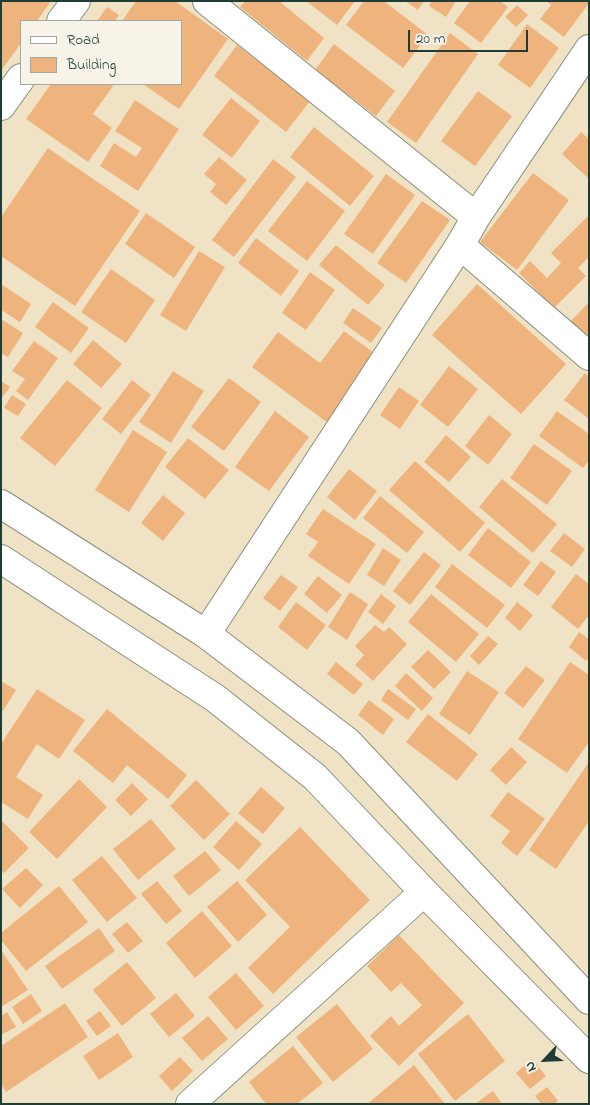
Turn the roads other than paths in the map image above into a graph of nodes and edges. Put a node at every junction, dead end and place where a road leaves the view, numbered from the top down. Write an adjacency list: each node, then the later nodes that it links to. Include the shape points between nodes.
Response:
1 (76, 1): 3 (street)
2 (208, 1): 7 (street)
3 (62, 20)
4 (589, 49): 7 (street)
5 (20, 79): 6 (street)
6 (1, 106)
7 (476, 217): 8 (street)
8 (460, 246): 9 (street); 12 (street)
9 (589, 356)
10 (1, 504): 12 (street)
11 (1, 559): 13 (street, via 215,698 315,777)
12 (206, 634): 14 (street, via 348,742)
13 (424, 892): 15 (street); 16 (street)
14 (589, 1000)
15 (589, 1059)
16 (190, 1104)

